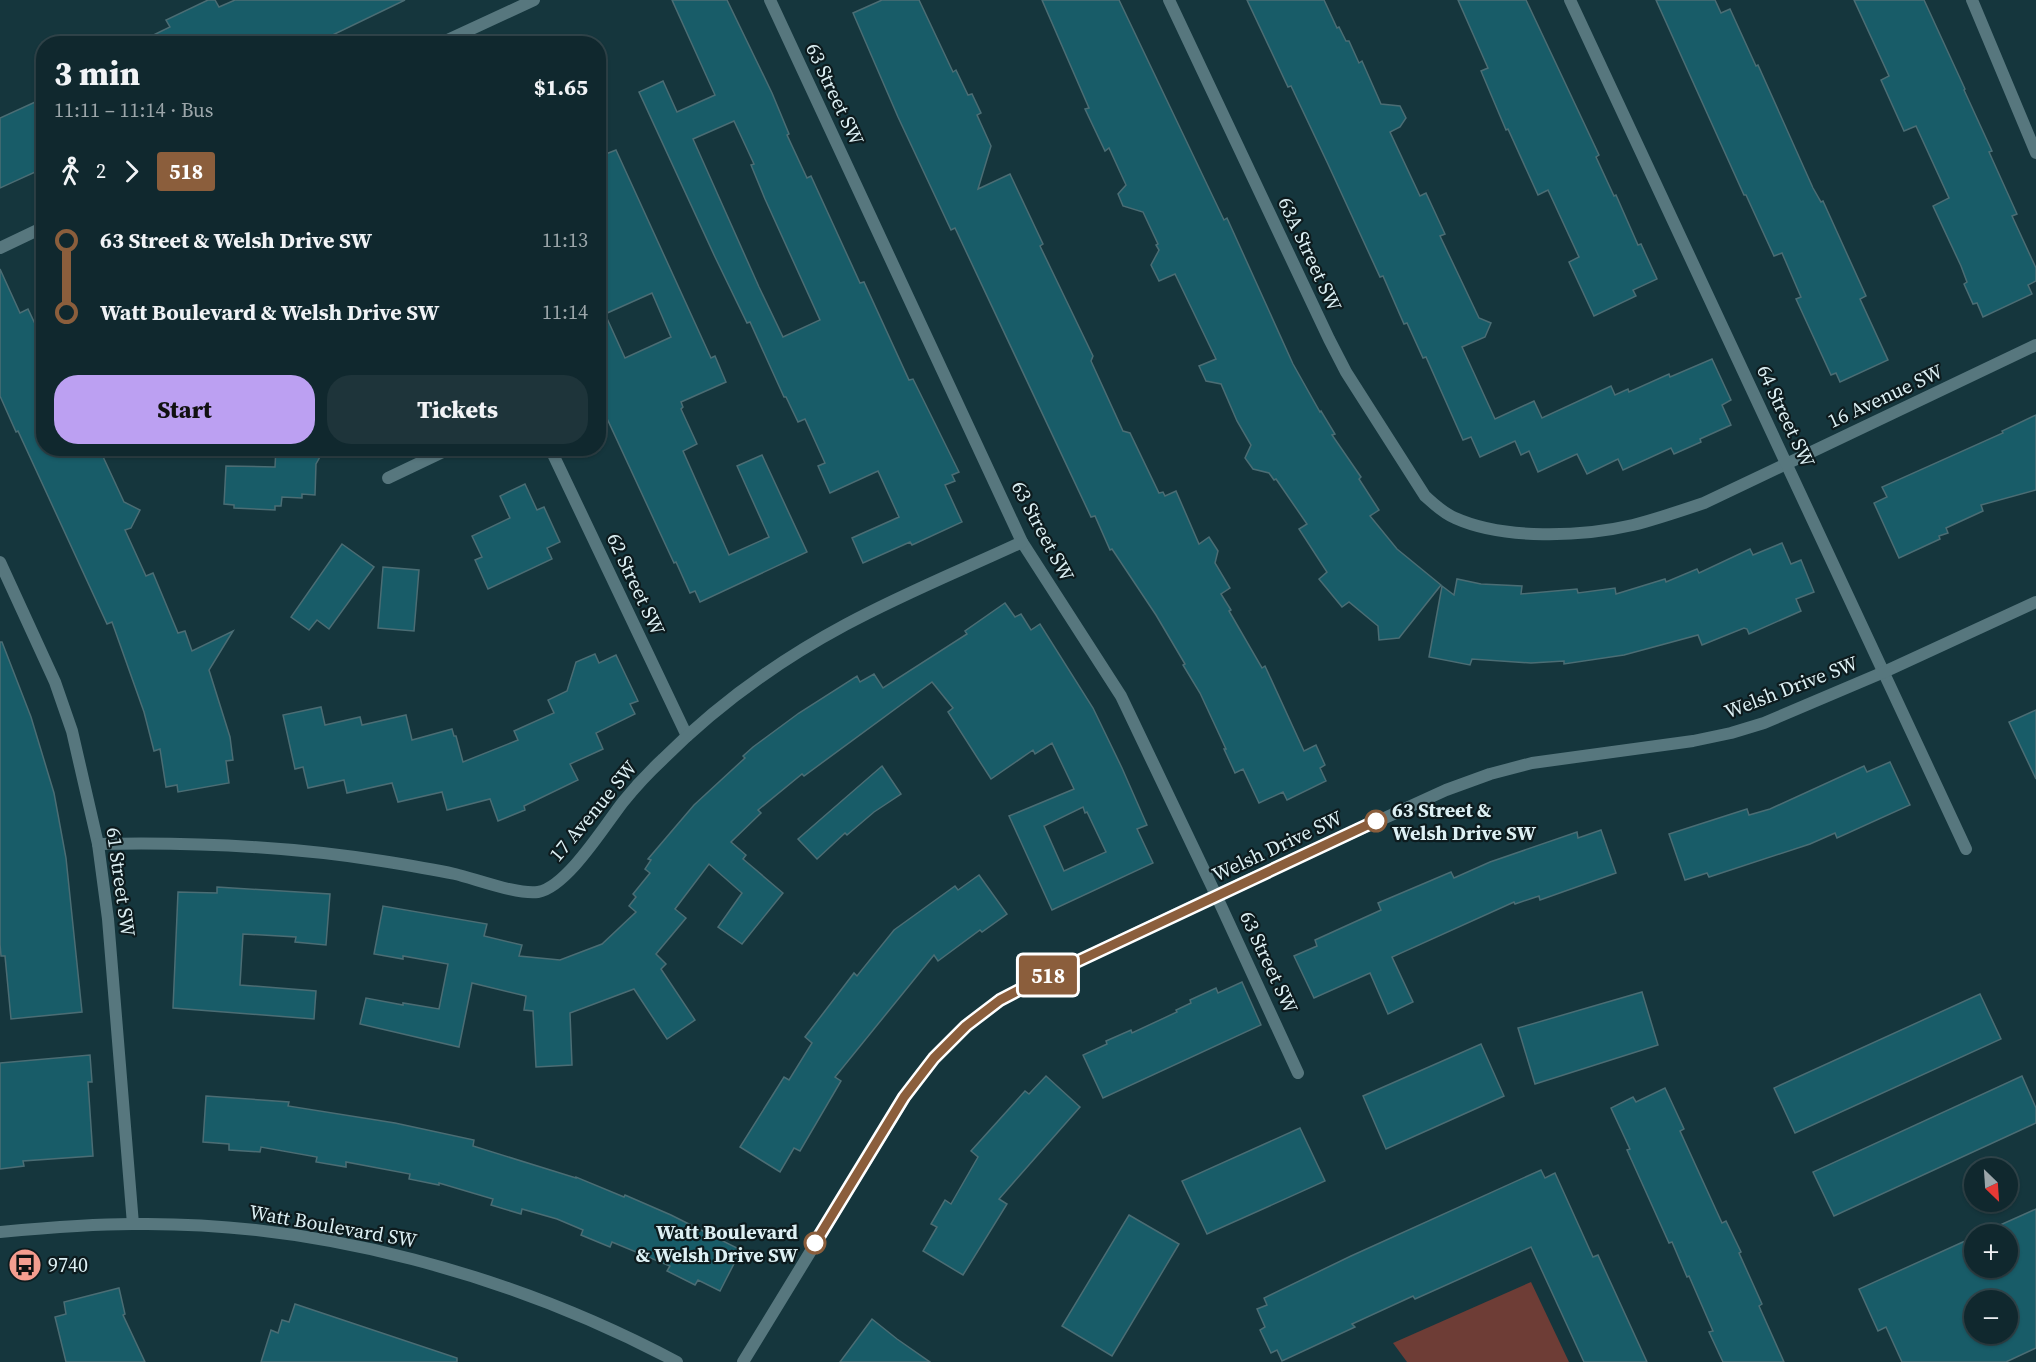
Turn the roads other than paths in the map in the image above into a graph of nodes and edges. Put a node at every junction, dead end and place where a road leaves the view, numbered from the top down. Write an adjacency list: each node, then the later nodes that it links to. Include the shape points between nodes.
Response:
1 (534, 0): 6 (street)
2 (770, 0): 16 (street, 63 Street SW)
3 (1169, 0): 15 (street, 63A Street SW, via 1342,364 1416,484)
4 (1570, 0): 13 (street, 64 Street SW)
5 (1972, 0): 7 (street)
6 (456, 36)
7 (2036, 153)
8 (36, 231): 9 (street)
9 (0, 248)
10 (2036, 345): 13 (street, 16 Avenue SW)
11 (434, 456): 14 (street)
12 (554, 456): 20 (street, 62 Street SW)
13 (1787, 464): 15 (street, 16 Avenue SW, via 1704,503 1594,532 1506,531 1474,525); 19 (street, 64 Street SW)
14 (388, 478)
15 (1439, 509)
16 (1022, 542): 20 (street, 17 Avenue SW, via 811,644 737,694); 23 (street, 63 Street SW, via 1121,696)
17 (0, 562): 21 (street, 61 Street SW, via 72,730)
18 (2036, 602): 19 (street, Welsh Drive SW)
19 (1884, 672): 22 (street, 64 Street SW); 23 (street, Welsh Drive SW, via 1731,733 1532,763 1490,774 1404,808)
20 (687, 736): 21 (street, 17 Avenue SW, via 625,799 564,878 538,892 381,861 274,847)
21 (98, 844): 25 (street, 61 Street SW, via 108,919)
22 (1966, 849)
23 (1216, 895): 24 (street, 63 Street SW); 28 (street, Welsh Drive SW, via 1040,979 1000,1000 966,1026 934,1058 904,1097)
24 (1298, 1073)
25 (133, 1224): 26 (street, Watt Boulevard SW); 27 (street, Watt Boulevard SW, via 240,1229 392,1253 508,1289 611,1329)
26 (0, 1232)
27 (677, 1362)
28 (743, 1362)

